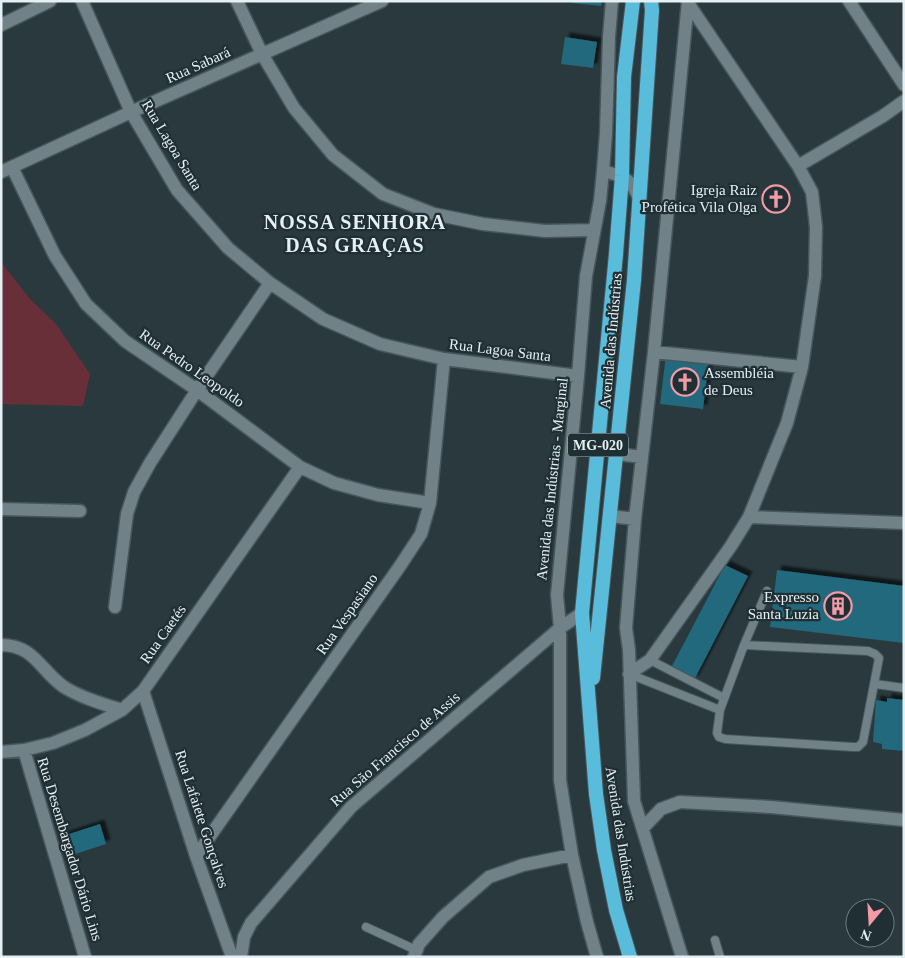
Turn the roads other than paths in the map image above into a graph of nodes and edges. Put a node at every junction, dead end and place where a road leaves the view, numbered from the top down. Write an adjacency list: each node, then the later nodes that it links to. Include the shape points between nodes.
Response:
1 (50, 1): 10 (street)
2 (82, 1): 14 (street, Rua Lagoa Santa)
3 (237, 1): 11 (street)
4 (382, 1): 11 (street, Rua Sabará)
5 (612, 1): 17 (street, Avenida das Indústrias - Marginal)
6 (633, 1): 18 (highway, Avenida das Indústrias / MG-020, via 624,77)
7 (651, 1): 19 (highway, Avenida das Indústrias / MG-020)
8 (849, 1): 12 (street)
9 (688, 2): 15 (street); 22 (street)
10 (1, 25)
11 (262, 54): 14 (street, Rua Sabará); 20 (street, via 294,108 333,155 383,194 434,214 483,224 545,231)
12 (904, 85)
13 (904, 100): 15 (street)
14 (131, 112): 16 (street, Rua Sabará); 21 (street, Rua Lagoa Santa, via 177,190 228,248)
15 (798, 166): 24 (street, via 812,192 816,227 815,276)
16 (7, 170): 26 (street, Rua Pedro Leopoldo, via 86,304 125,340)
17 (603, 171): 18 (street); 20 (street, Avenida das Indústrias - Marginal)
18 (622, 176): 19 (street, via 632,184); 39 (highway, Avenida das Indústrias / MG-020)
19 (639, 198): 27 (highway, Avenida das Indústrias / MG-020)
20 (594, 230): 25 (street, Avenida das Indústrias - Marginal, via 586,276)
21 (270, 283): 23 (street, Rua Lagoa Santa, via 323,319 380,344); 26 (street)
22 (654, 352): 24 (street); 28 (street)
23 (444, 359): 25 (street, Rua Lagoa Santa); 30 (street, Rua Vespasiano)
24 (802, 367): 34 (street, via 787,423)
25 (578, 376): 40 (street, Avenida das Indústrias - Marginal, via 557,595)
26 (197, 390): 29 (street, Rua Pedro Leopoldo); 38 (street, via 134,492 127,514)
27 (617, 454): 28 (street); 33 (highway, Avenida das Indústrias / MG-020)
28 (642, 456): 35 (street)
29 (300, 467): 30 (street, Rua Pedro Leopoldo, via 334,484); 48 (street, Rua Caetés)
30 (430, 503): 58 (street, Rua Vespasiano, via 421,534 400,566)
31 (1, 508): 32 (street)
32 (80, 511)
33 (610, 516): 35 (street); 52 (highway, Avenida das Indústrias / MG-020)
34 (749, 517): 36 (street); 44 (street)
35 (634, 519): 43 (street, via 626,628)
36 (904, 523)
37 (767, 591): 42 (lane)
38 (115, 607)
39 (582, 613): 40 (street, Rua São Francisco de Assis); 52 (highway, Avenida das Indústrias / MG-020)
40 (560, 628): 57 (street, Avenida das Indústrias - Marginal, via 560,780); 64 (street, Rua São Francisco de Assis, via 351,807 251,923 244,937)
41 (1, 645): 50 (street, via 20,648 31,654 65,687 88,699)
42 (744, 645): 46 (lane, via 872,652 879,658); 49 (lane)
43 (628, 650): 44 (street); 45 (street)
44 (650, 660): 45 (street); 49 (lane)
45 (629, 674): 51 (lane); 56 (street, via 634,801)
46 (875, 684): 47 (lane); 51 (lane, via 863,742 858,747 722,739 716,733)
47 (904, 688)
48 (143, 691): 50 (street, Rua Caetés); 58 (street, Rua Lafaiete Gonçalves)
49 (724, 698): 51 (lane)
50 (122, 710): 53 (street, Rua Caetés, via 53,743)
51 (720, 710)
52 (589, 714): 66 (highway, Avenida das Indústrias / MG-020, via 604,850 616,910)
53 (24, 750): 54 (street, Rua Caetés); 62 (street, Rua Desembargador Dário Lins)
54 (1, 752)
55 (904, 820): 56 (street, via 680,802 661,809)
56 (644, 828): 67 (street)
57 (572, 855): 61 (street, via 523,864 489,877 443,917); 65 (street, Avenida das Indústrias - Marginal)
58 (196, 856): 63 (street, Rua Lafaiete Gonçalves)
59 (366, 927): 61 (lane)
60 (715, 940): 68 (lane)
61 (415, 953)
62 (85, 957)
63 (232, 957)
64 (241, 957)
65 (598, 957)
66 (630, 957)
67 (682, 957)
68 (720, 957)

